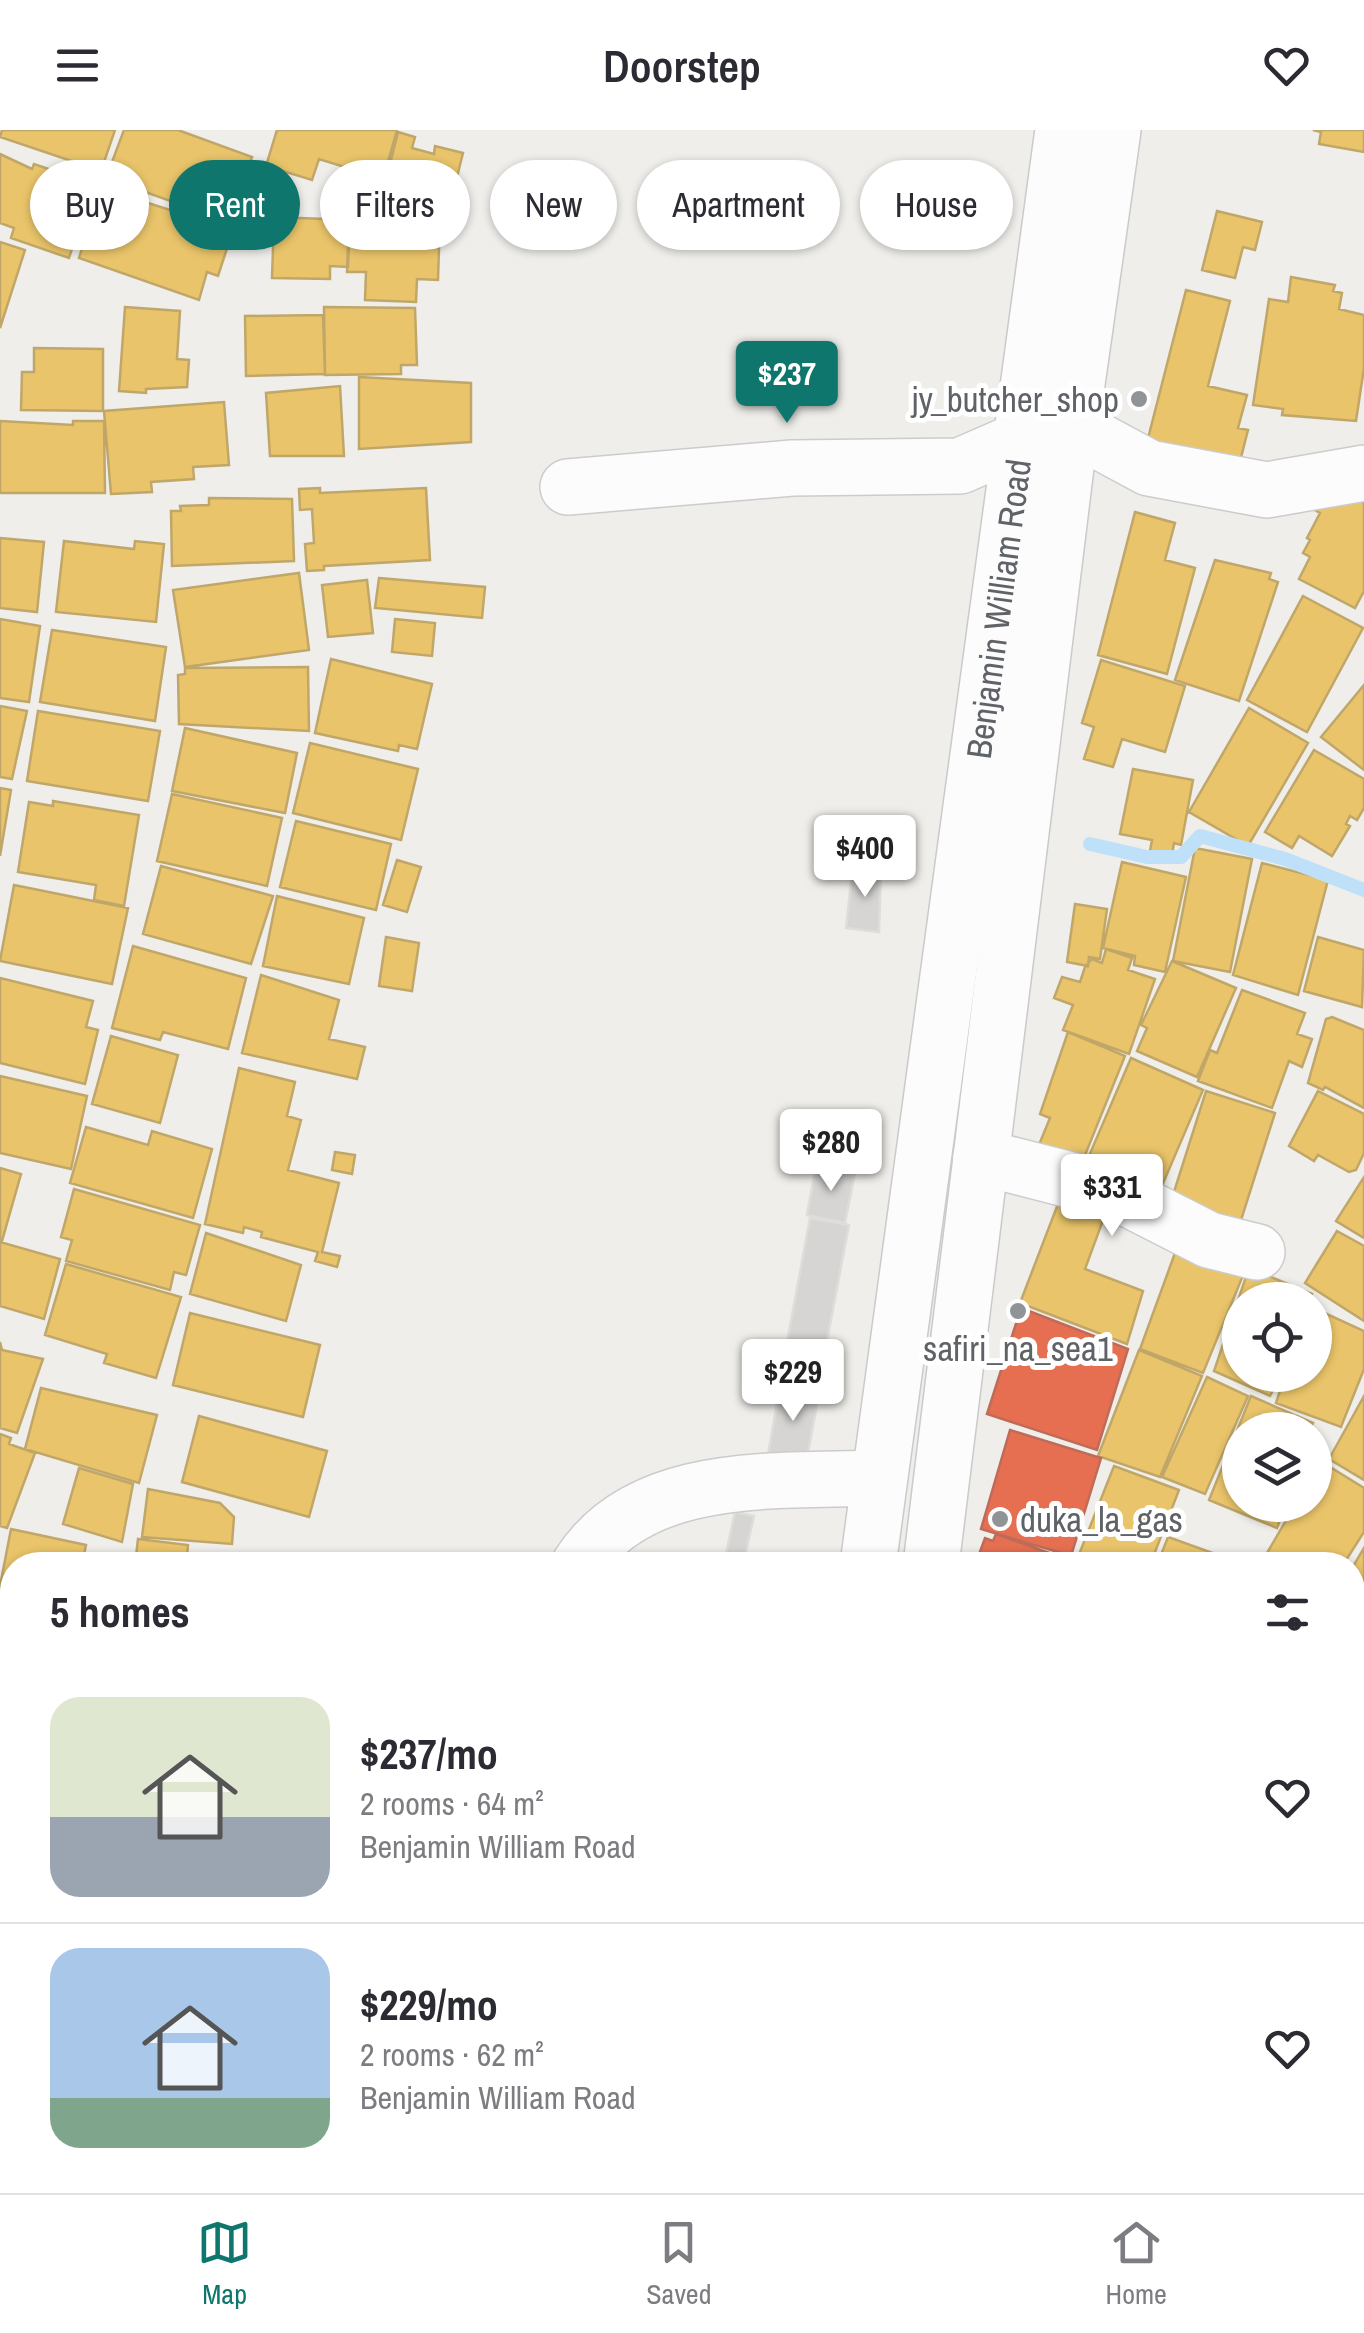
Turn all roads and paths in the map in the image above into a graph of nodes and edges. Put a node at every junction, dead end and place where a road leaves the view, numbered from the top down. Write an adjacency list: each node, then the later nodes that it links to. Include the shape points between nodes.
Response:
1 (1063, 130): 3 (main road, Benjamin William Road)
2 (1112, 130): 3 (main road, Benjamin William Road)
3 (1047, 433): 4 (main road, via 1149,468 1267,490); 5 (main road, via 960,466 792,468); 6 (main road, Benjamin William Road); 8 (main road, Benjamin William Road)
4 (1364, 473)
5 (568, 488)
6 (981, 1157): 7 (main road, via 1113,1191 1210,1240); 11 (main road, Benjamin William Road)
7 (1258, 1252)
8 (878, 1478): 9 (main road, via 722,1484 632,1511); 10 (main road, Benjamin William Road)
9 (592, 1552)
10 (869, 1552)
11 (934, 1552)

